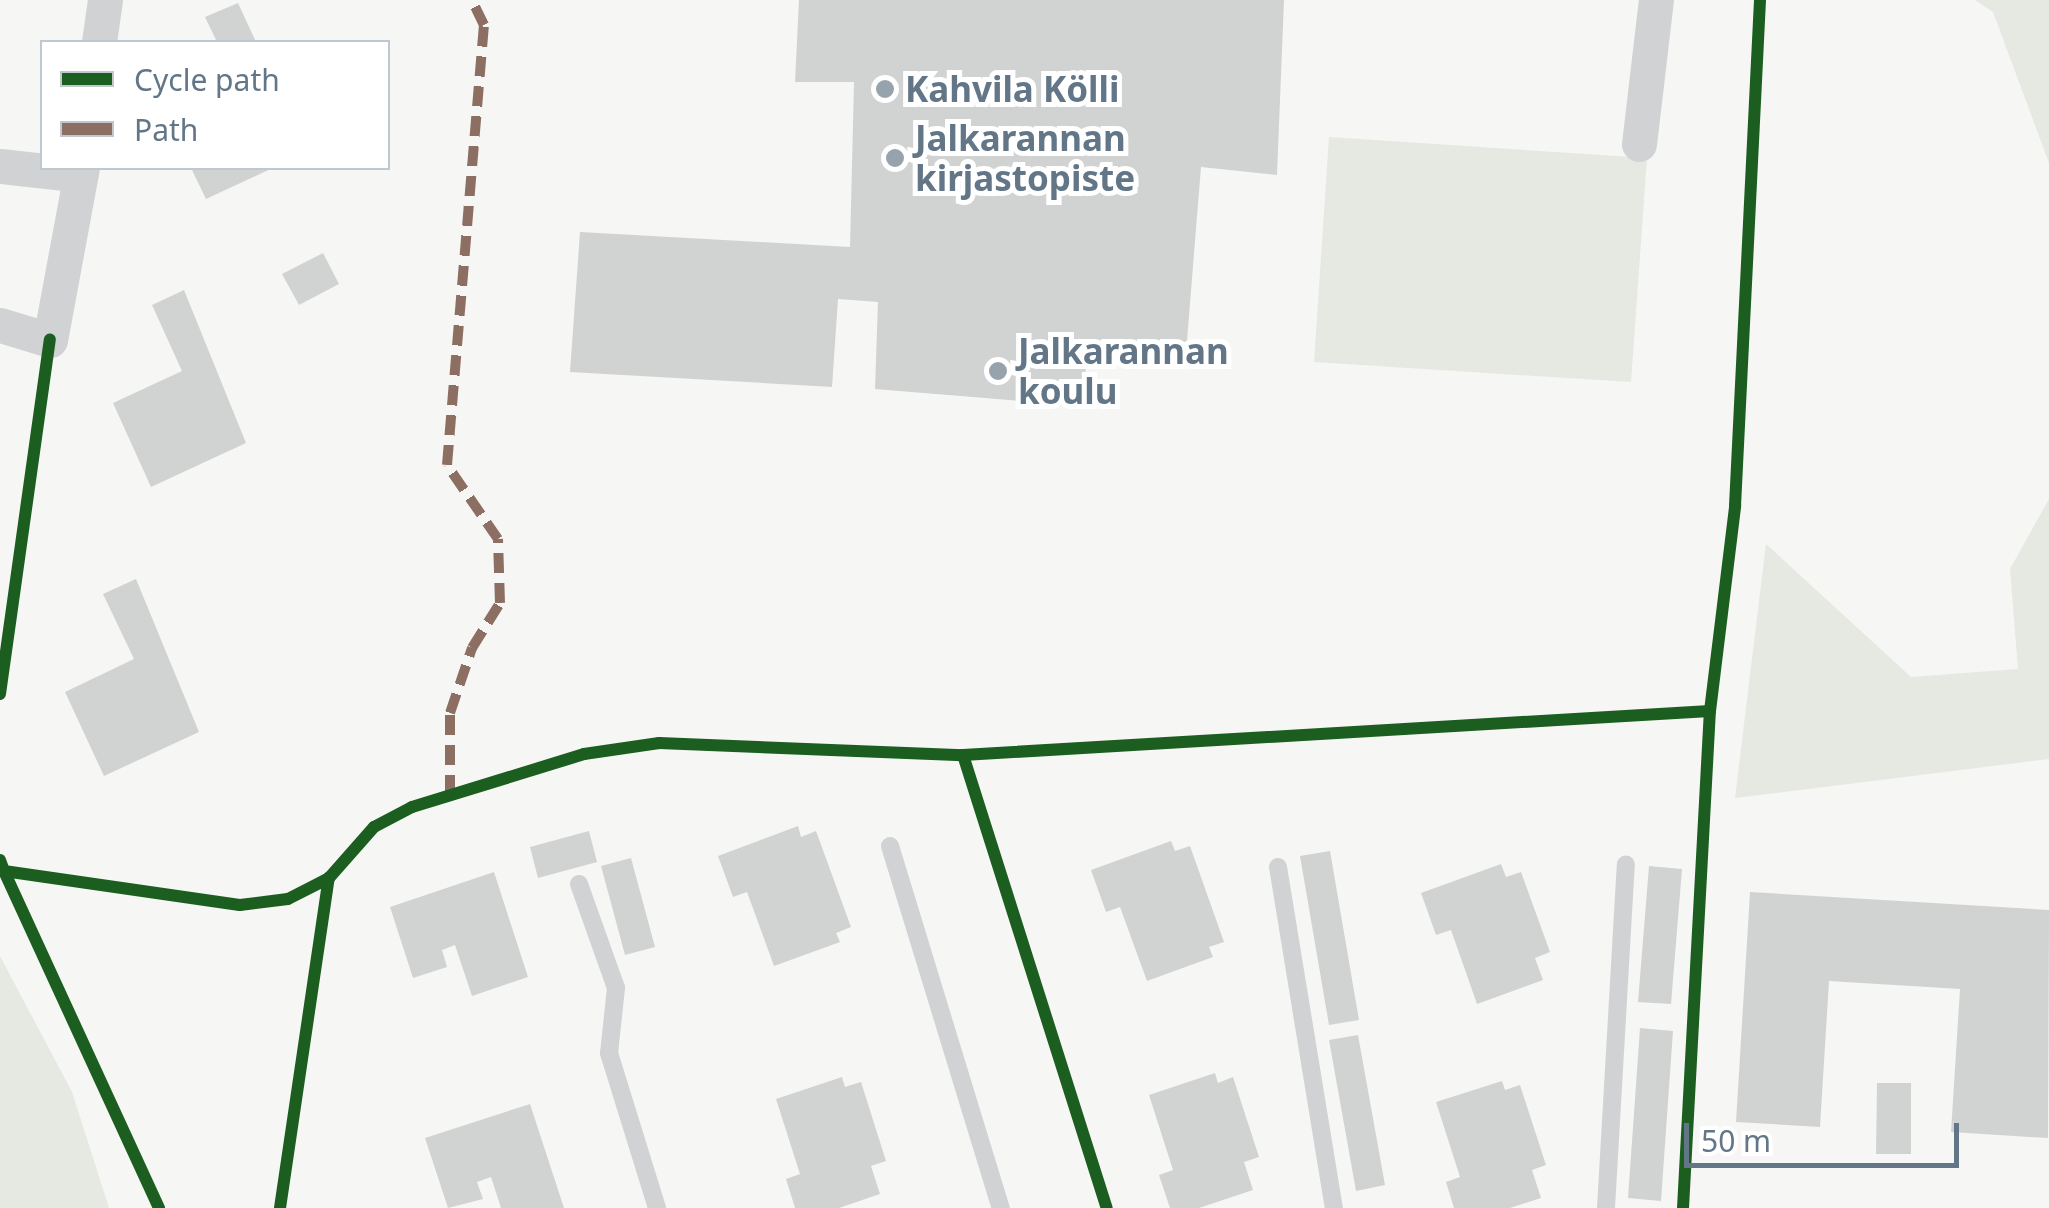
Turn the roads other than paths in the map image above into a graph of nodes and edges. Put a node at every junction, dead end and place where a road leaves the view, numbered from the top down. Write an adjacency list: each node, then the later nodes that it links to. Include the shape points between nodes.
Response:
1 (105, 0): 3 (street)
2 (1656, 0): 4 (street)
3 (99, 40)
4 (1639, 144)
5 (0, 166): 6 (street)
6 (40, 168)
7 (82, 171): 8 (street, via 50,340)
8 (0, 325)
9 (890, 846): 14 (lane)
10 (1626, 865): 16 (lane)
11 (1278, 867): 15 (lane)
12 (579, 884): 13 (lane, via 616,988 609,1053)
13 (657, 1208)
14 (1001, 1208)
15 (1334, 1208)
16 (1606, 1208)

